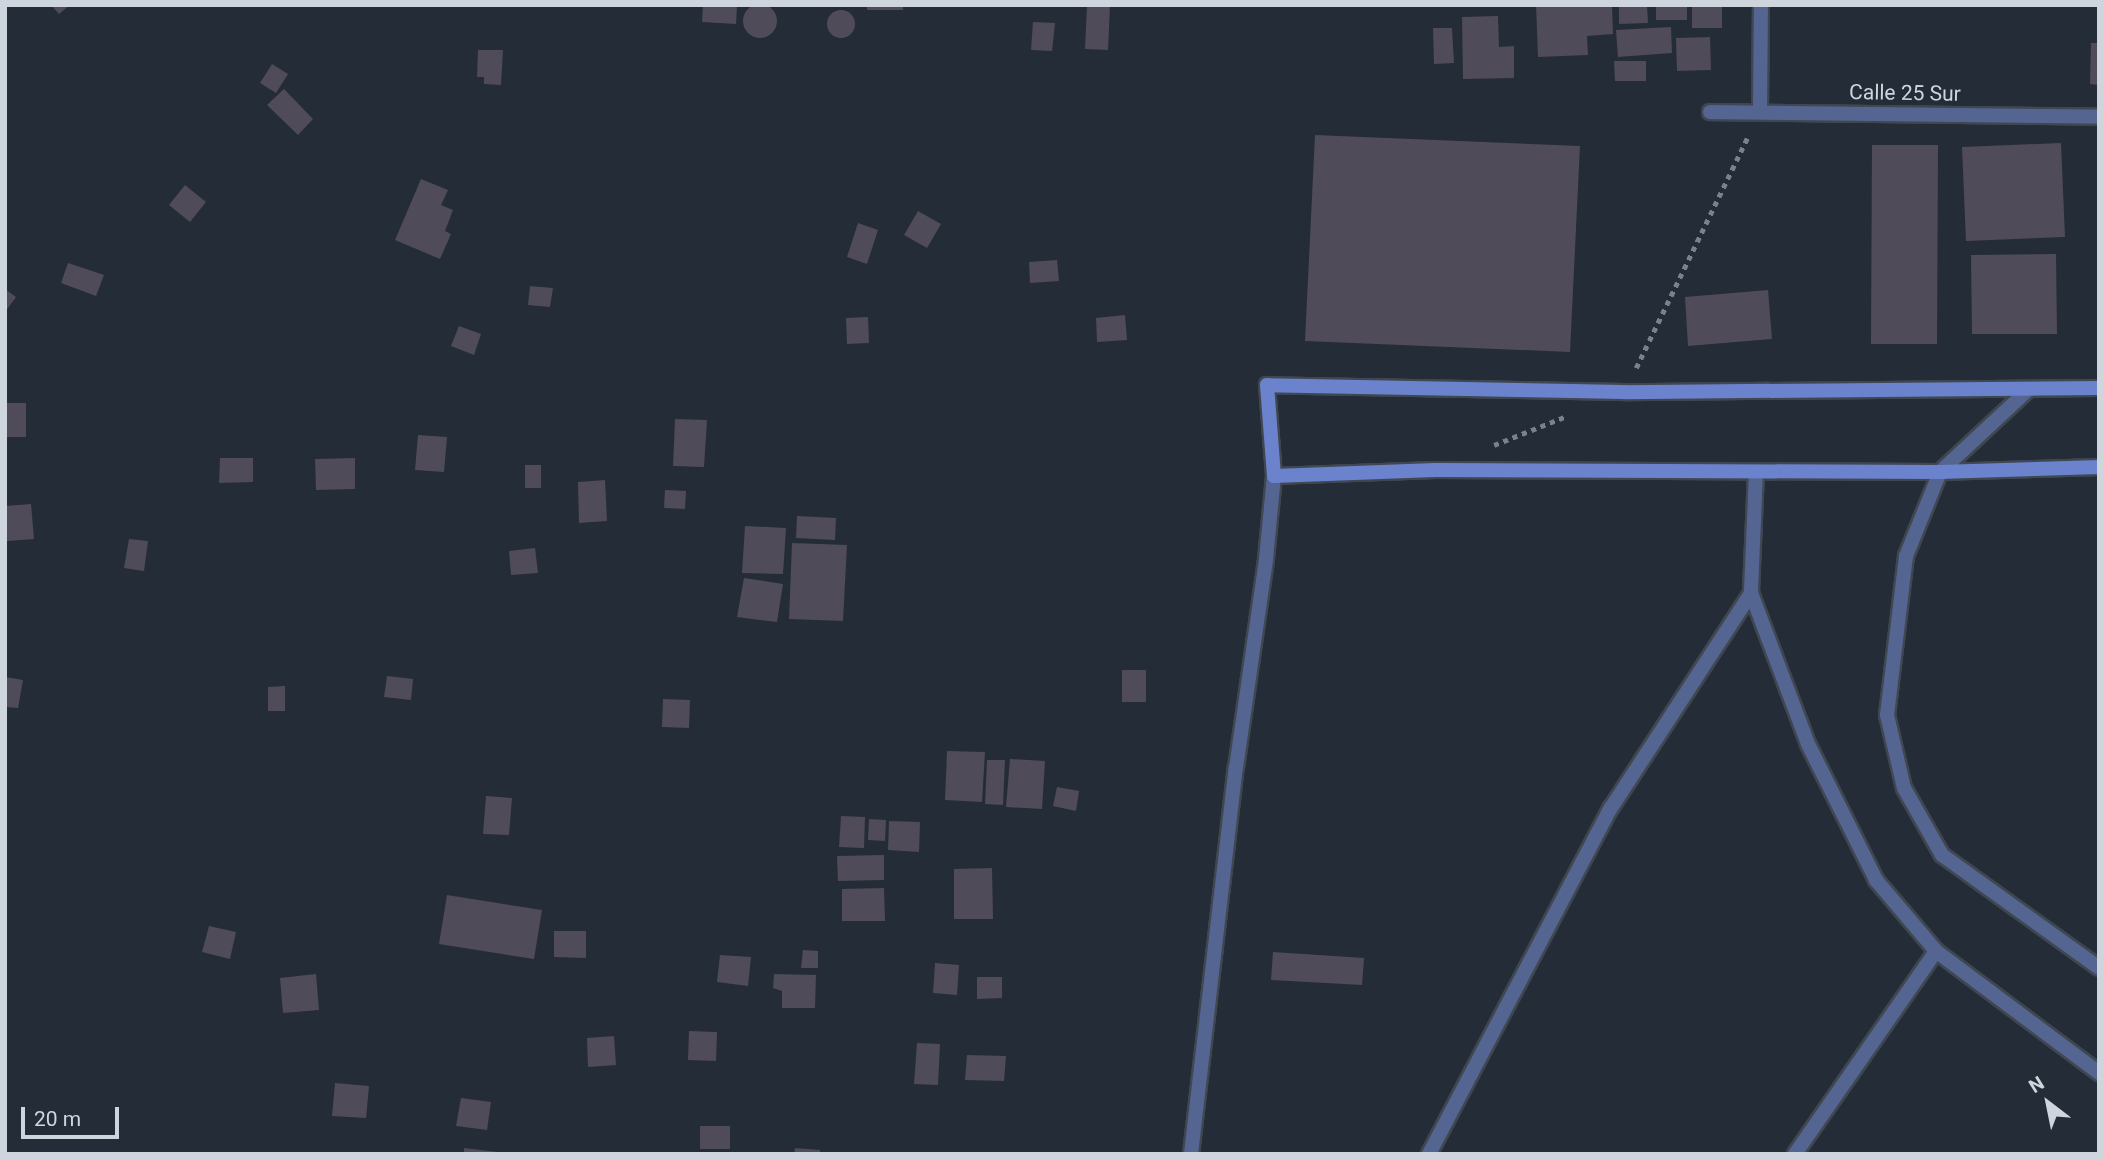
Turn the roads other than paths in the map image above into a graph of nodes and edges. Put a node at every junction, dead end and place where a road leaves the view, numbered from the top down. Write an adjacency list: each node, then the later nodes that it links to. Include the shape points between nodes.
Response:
1 (1761, 5): 2 (street)
2 (1760, 111): 3 (street, Calle 25 Sur); 4 (street, Calle 25 Sur)
3 (1710, 112)
4 (2099, 117)
5 (2099, 388): 6 (main road)
6 (2029, 389): 9 (street); 10 (main road, via 1624,392 1267,385)
7 (2099, 467): 9 (main road)
8 (1756, 472): 9 (main road); 10 (main road, via 1435,470); 11 (street)
9 (1940, 472): 13 (street, via 1906,556 1887,715 1904,788 1942,855)
10 (1273, 476): 15 (street)
11 (1751, 593): 12 (street, via 1808,744 1876,880); 16 (street, via 1611,808)
12 (1936, 951): 14 (street); 17 (street)
13 (2099, 968)
14 (2099, 1073)
15 (1191, 1154)
16 (1429, 1154)
17 (1795, 1154)

